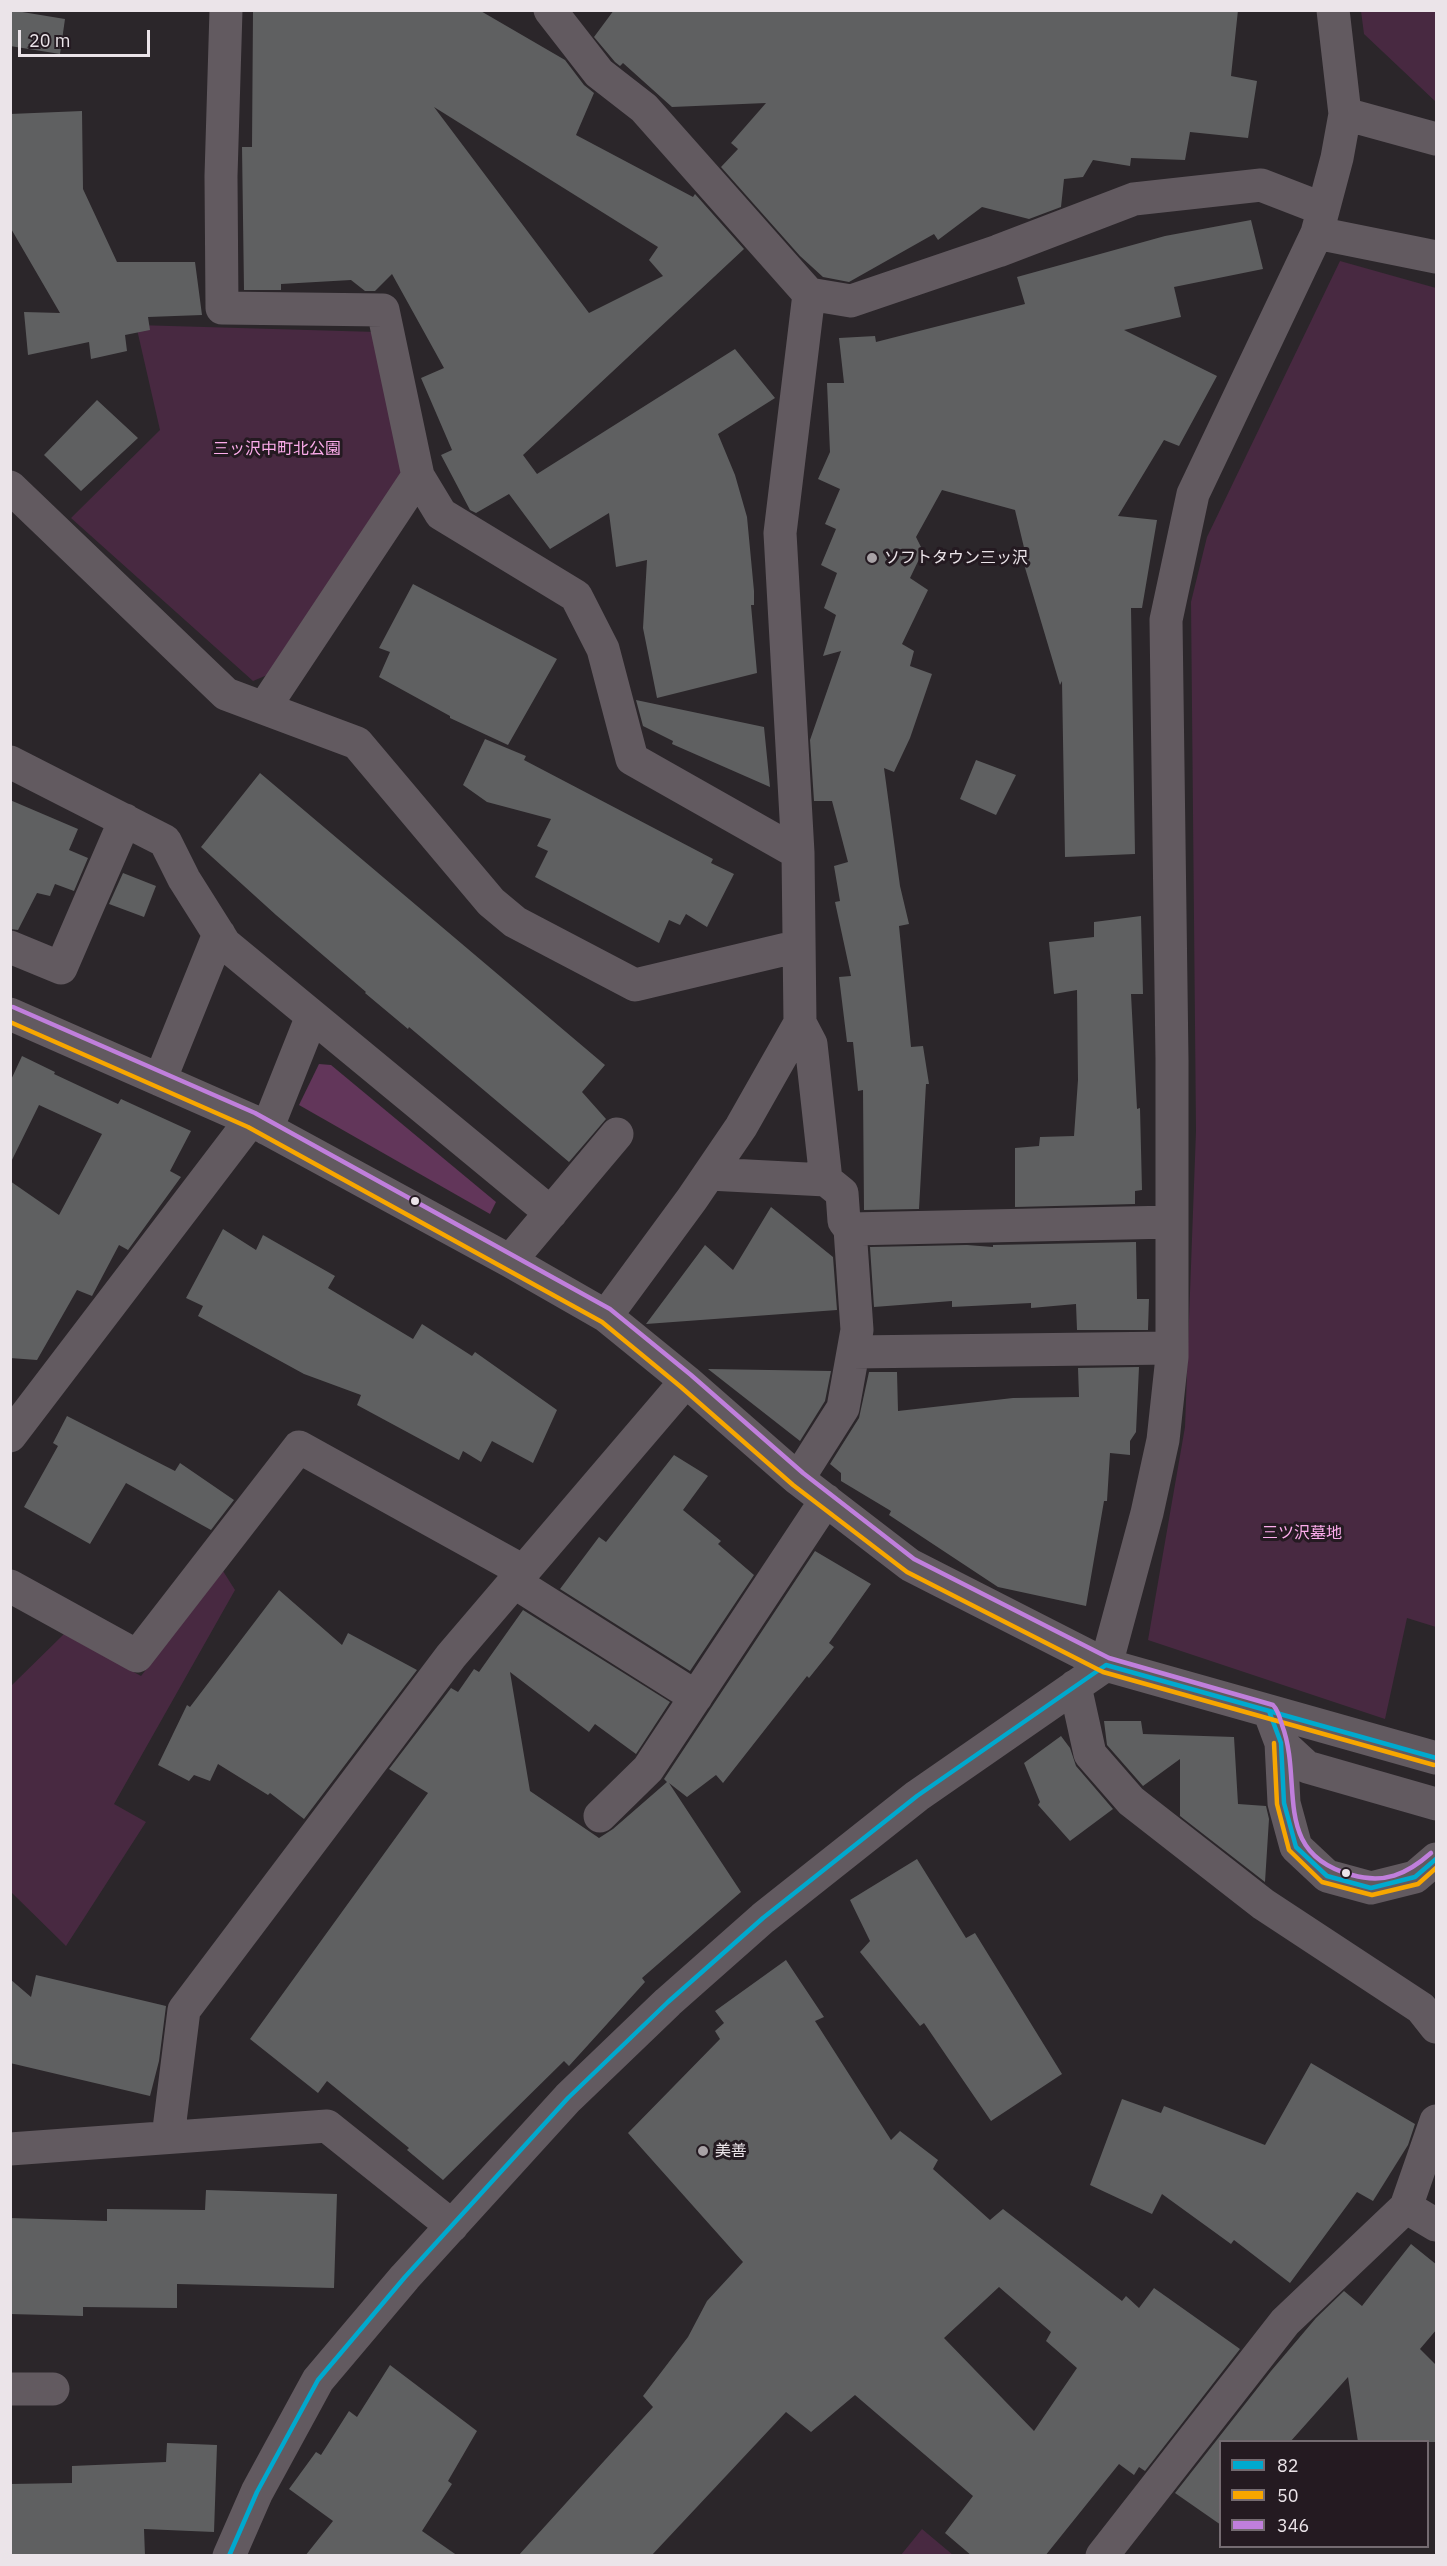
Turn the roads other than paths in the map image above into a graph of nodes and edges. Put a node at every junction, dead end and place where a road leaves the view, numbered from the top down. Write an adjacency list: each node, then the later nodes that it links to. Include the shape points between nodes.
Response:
1 (226, 10): 9 (street, via 222,308 384,310)
2 (550, 10): 8 (street, via 599,73 644,108)
3 (1333, 10): 4 (street)
4 (1345, 114): 5 (street); 6 (street)
5 (1437, 139)
6 (1320, 221): 7 (street); 8 (street, via 1262,185 1134,199 851,301); 27 (street, via 1193,494 1166,620)
7 (1437, 257)
8 (809, 294): 14 (street, via 780,533)
9 (418, 476): 11 (street); 14 (street, via 441,514 576,596 603,649 632,759)
10 (10, 487): 11 (street, via 226,694)
11 (264, 708): 16 (street, via 357,743 491,902 515,922 635,985)
12 (10, 762): 13 (street)
13 (125, 820): 15 (street, via 165,841); 17 (street, via 61,968)
14 (798, 853): 16 (street)
15 (219, 934): 19 (street, via 225,944); 21 (street)
16 (799, 946): 20 (street)
17 (10, 947)
18 (10, 1014): 21 (street)
19 (312, 1016): 22 (street); 26 (street)
20 (800, 1023): 24 (street, via 741,1127); 25 (street, via 811,1044)
21 (160, 1080): 22 (street)
22 (259, 1124): 29 (street); 34 (street)
23 (616, 1134): 26 (street)
24 (709, 1174): 25 (street); 30 (street)
25 (826, 1180): 28 (street, via 842,1193 844,1221)
26 (551, 1213): 29 (street)
27 (1172, 1222): 28 (street); 31 (street)
28 (850, 1229): 32 (street, via 857,1330)
29 (510, 1261): 30 (street)
30 (606, 1316): 33 (street)
31 (1172, 1348): 32 (street); 39 (street, via 1163,1440)
32 (853, 1352): 35 (street, via 843,1408)
33 (686, 1381): 35 (street); 37 (street)
34 (10, 1436)
35 (798, 1479): 36 (street)
36 (826, 1500): 39 (street, via 910,1565); 41 (street)
37 (519, 1577): 38 (street, via 299,1447 137,1656); 41 (street); 50 (street, via 451,1656 184,2010)
38 (10, 1586)
39 (1106, 1665): 40 (street); 42 (street)
40 (1075, 1686): 48 (street, via 1090,1754 1131,1802 1263,1904 1421,2008); 54 (street, via 918,1796 763,1918 568,2098)
41 (696, 1697): 46 (street, via 648,1768)
42 (1269, 1711): 43 (street); 44 (street)
43 (1281, 1743): 45 (street, via 1307,1767); 47 (street, via 1284,1803 1296,1847 1327,1876 1371,1888 1415,1878)
44 (1437, 1758)
45 (1437, 1804)
46 (600, 1816)
47 (1437, 1859)
48 (1437, 2026)
49 (1437, 2121): 52 (street)
50 (168, 2137): 51 (street); 54 (street, via 327,2126)
51 (10, 2148)
52 (1406, 2207): 53 (street); 58 (street, via 1285,2322)
53 (1437, 2225)
54 (452, 2226): 57 (street, via 318,2379 257,2492)
55 (10, 2388): 56 (street)
56 (52, 2389)
57 (229, 2556)
58 (1102, 2556)

